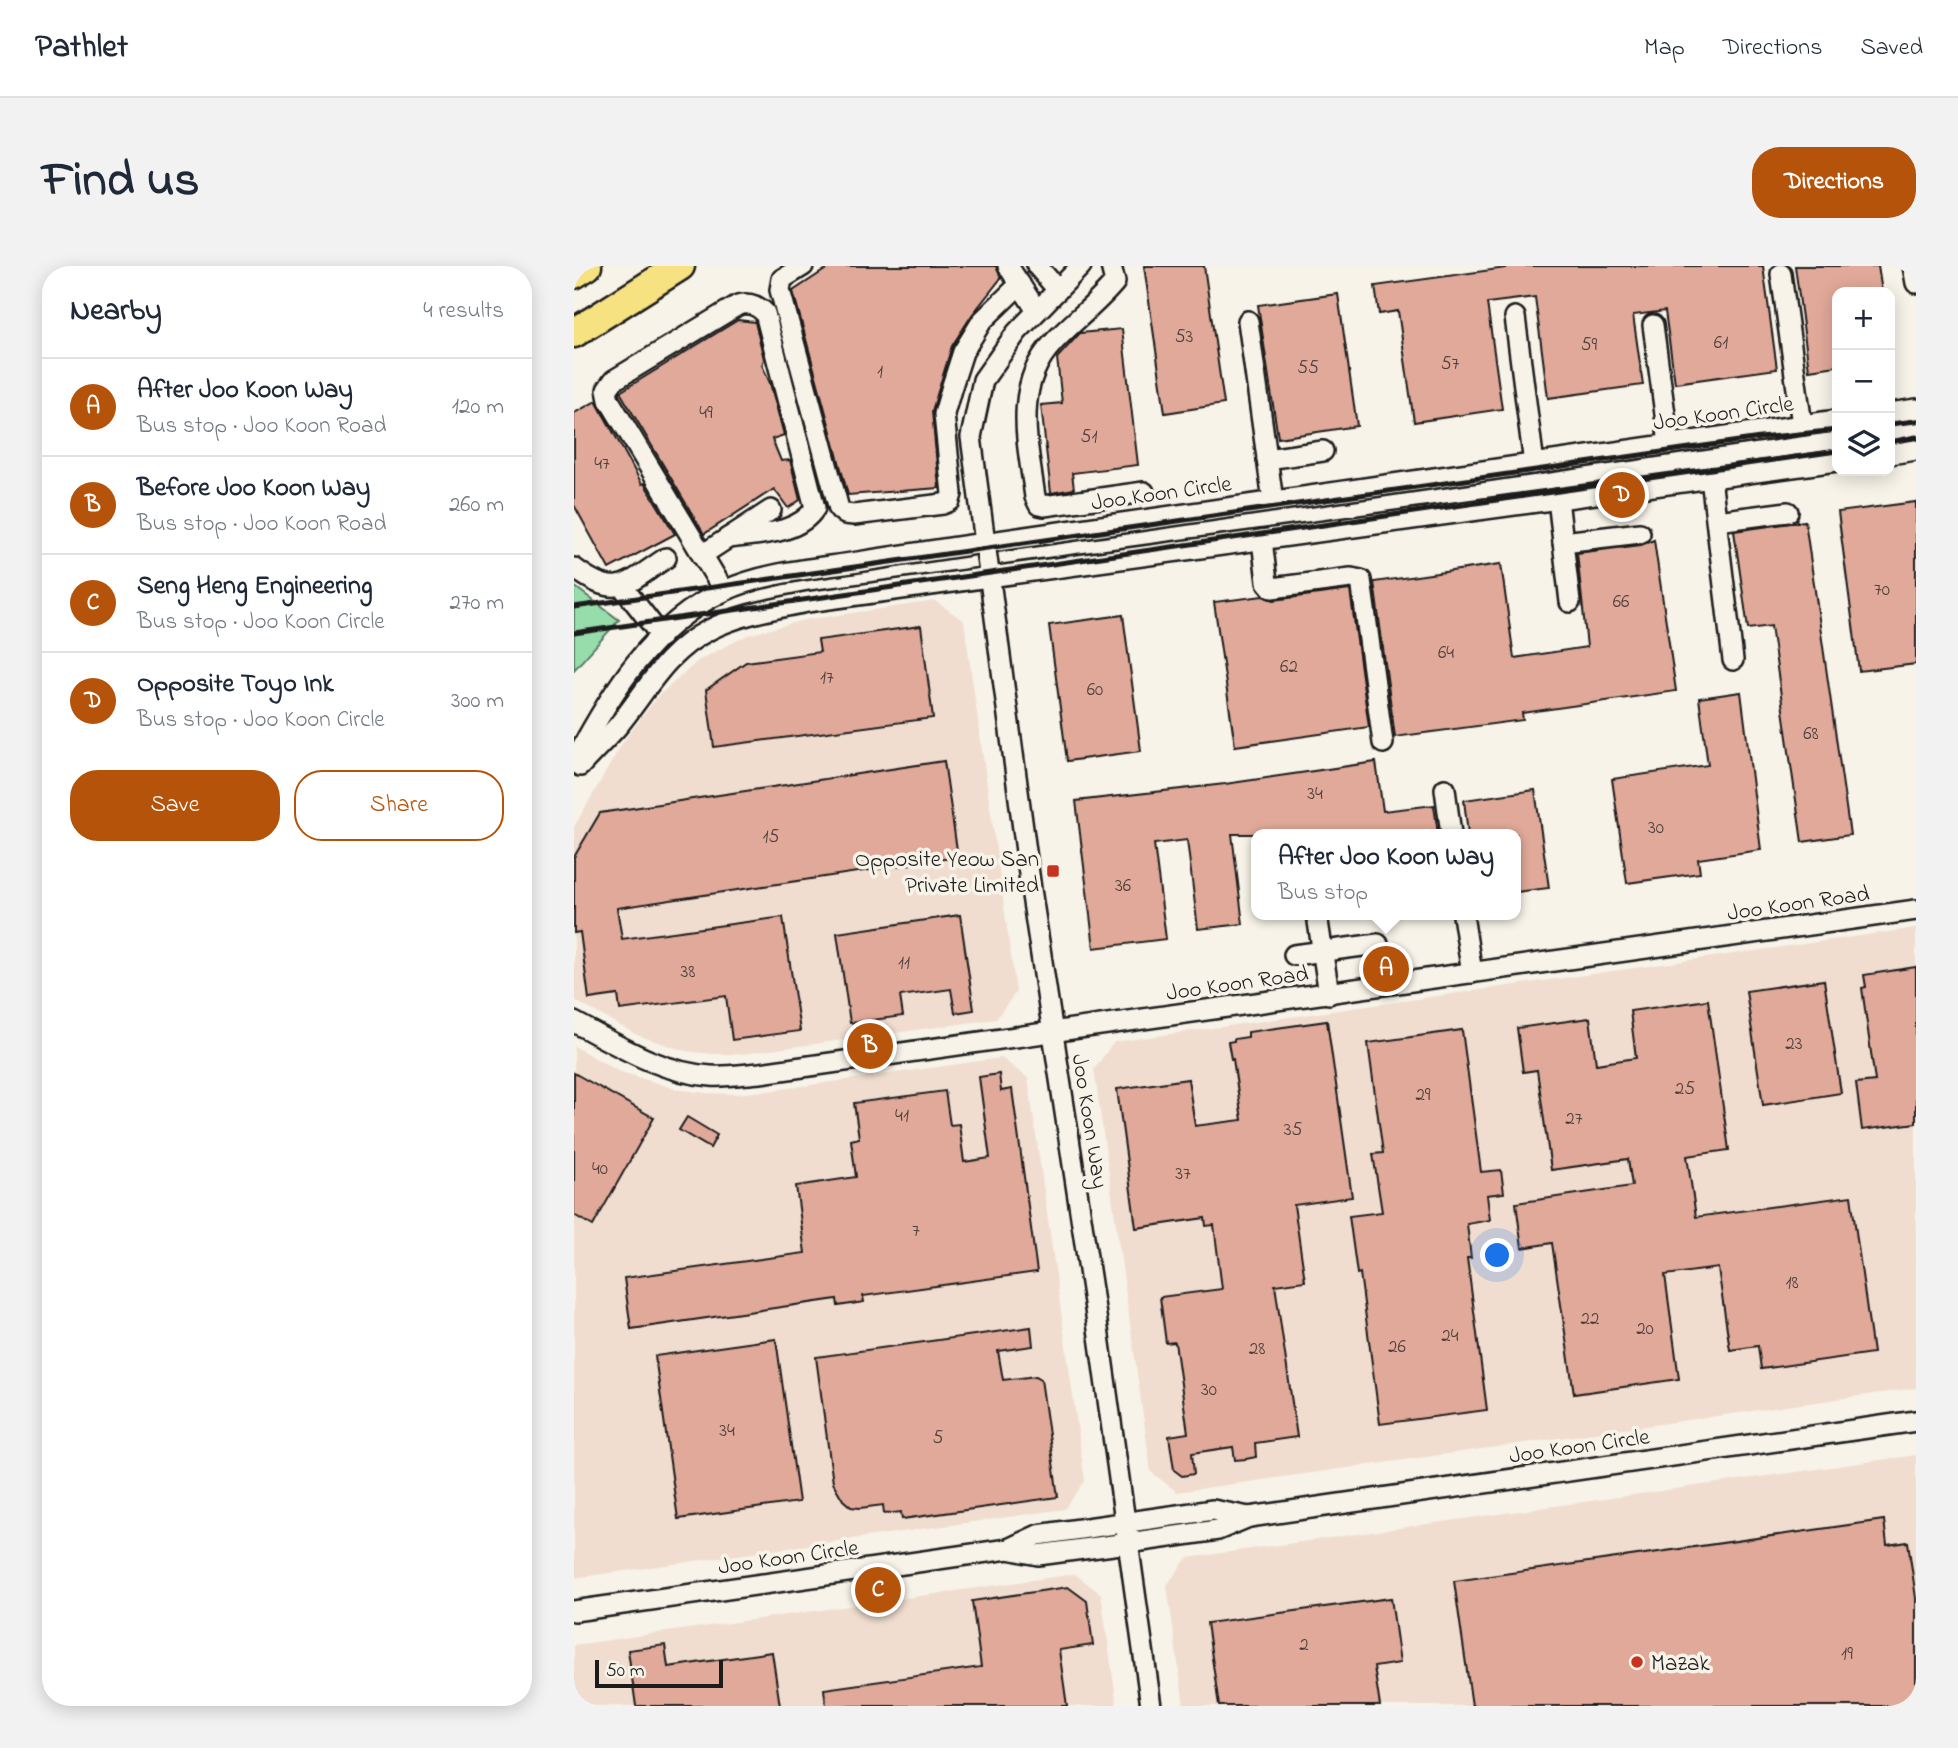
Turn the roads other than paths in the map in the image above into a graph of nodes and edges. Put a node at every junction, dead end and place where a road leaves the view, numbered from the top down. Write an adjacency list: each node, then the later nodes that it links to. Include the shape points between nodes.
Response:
1 (587, 266): 9 (highway)
2 (680, 266): 18 (highway)
3 (803, 266): 12 (street, via 782,279 780,290 839,509 854,515 950,501 944,414 951,386 963,352 982,321)
4 (1008, 266): 12 (street)
5 (1037, 266): 13 (street)
6 (1081, 266): 13 (street, Joo Koon Way)
7 (1111, 266): 35 (street, via 1115,282 1050,345 1034,369 1026,394 1026,424 1039,505 1140,493)
8 (1913, 266): 11 (street)
9 (574, 274)
10 (1781, 274): 22 (street)
11 (1916, 282)
12 (1020, 284): 14 (street)
13 (1058, 290): 14 (street, Joo Koon Way)
14 (1037, 311): 40 (street, Joo Koon Way, via 983,380 971,436)
15 (1515, 317): 29 (street)
16 (1248, 321): 27 (street)
17 (1653, 325): 23 (street)
18 (574, 333)
19 (1916, 409): 20 (street)
20 (1895, 412)
21 (1832, 421): 22 (street, Joo Koon Circle)
22 (1802, 425): 23 (street, Joo Koon Circle)
23 (1669, 444): 29 (street, Joo Koon Circle)
24 (1916, 450): 26 (street)
25 (1323, 451): 27 (street)
26 (1895, 453)
27 (1267, 459): 32 (street)
28 (1832, 462): 30 (street)
29 (1534, 464): 32 (street, Joo Koon Circle)
30 (1711, 478): 31 (street); 36 (street)
31 (1558, 499): 39 (street); 41 (street)
32 (1273, 501): 35 (street, Joo Koon Circle)
33 (771, 510): 38 (street)
34 (1788, 512): 36 (street)
35 (1139, 520): 40 (street, Joo Koon Circle)
36 (1717, 521): 50 (street)
37 (1640, 533): 41 (street)
38 (729, 538): 42 (street); 42 (street, via 788,529 809,518 815,508 765,313 746,303 614,380 607,390)
39 (1262, 540): 45 (street); 51 (street, via 1272,588 1360,580)
40 (983, 542): 45 (street, Joo Koon Way); 47 (street, Joo Koon Circle, via 780,575)
41 (1563, 542): 48 (street)
42 (702, 555): 47 (street)
43 (666, 558): 46 (street)
44 (574, 568): 46 (street, via 603,586)
45 (988, 577): 53 (street, via 796,604 708,630 659,670 617,726); 65 (street, Joo Koon Way)
46 (622, 586): 49 (street)
47 (724, 591): 49 (street, Joo Koon Circle, via 687,613)
48 (1570, 602)
49 (661, 636): 52 (street, Joo Koon Circle, via 624,677)
50 (1733, 660)
51 (1383, 743)
52 (574, 762)
53 (574, 771)
54 (1444, 789): 55 (street)
55 (1450, 829)
56 (1916, 910): 62 (street, Joo Koon Road)
57 (1318, 920): 60 (street)
58 (1464, 920): 62 (street)
59 (1378, 944): 60 (street)
60 (1322, 951): 61 (street); 63 (street)
61 (1294, 955)
62 (1472, 973): 63 (street, Joo Koon Road)
63 (1329, 994): 65 (street, Joo Koon Road)
64 (574, 1022): 65 (street, Joo Koon Road, via 639,1057 711,1076)
65 (1053, 1033): 68 (street, Joo Koon Way)
66 (1916, 1421): 67 (street, Joo Koon Circle)
67 (1249, 1517): 68 (street, Joo Koon Circle, via 1213,1510); 69 (street, Joo Koon Circle, via 1218,1530)
68 (1125, 1523): 69 (street, Joo Koon Way); 70 (street, Joo Koon Circle, via 1038,1535)
69 (1128, 1543): 70 (street, Joo Koon Circle, via 1038,1555); 72 (street, Joo Koon Way)
70 (1008, 1549): 71 (street, Joo Koon Circle)
71 (574, 1611)
72 (1151, 1706)

